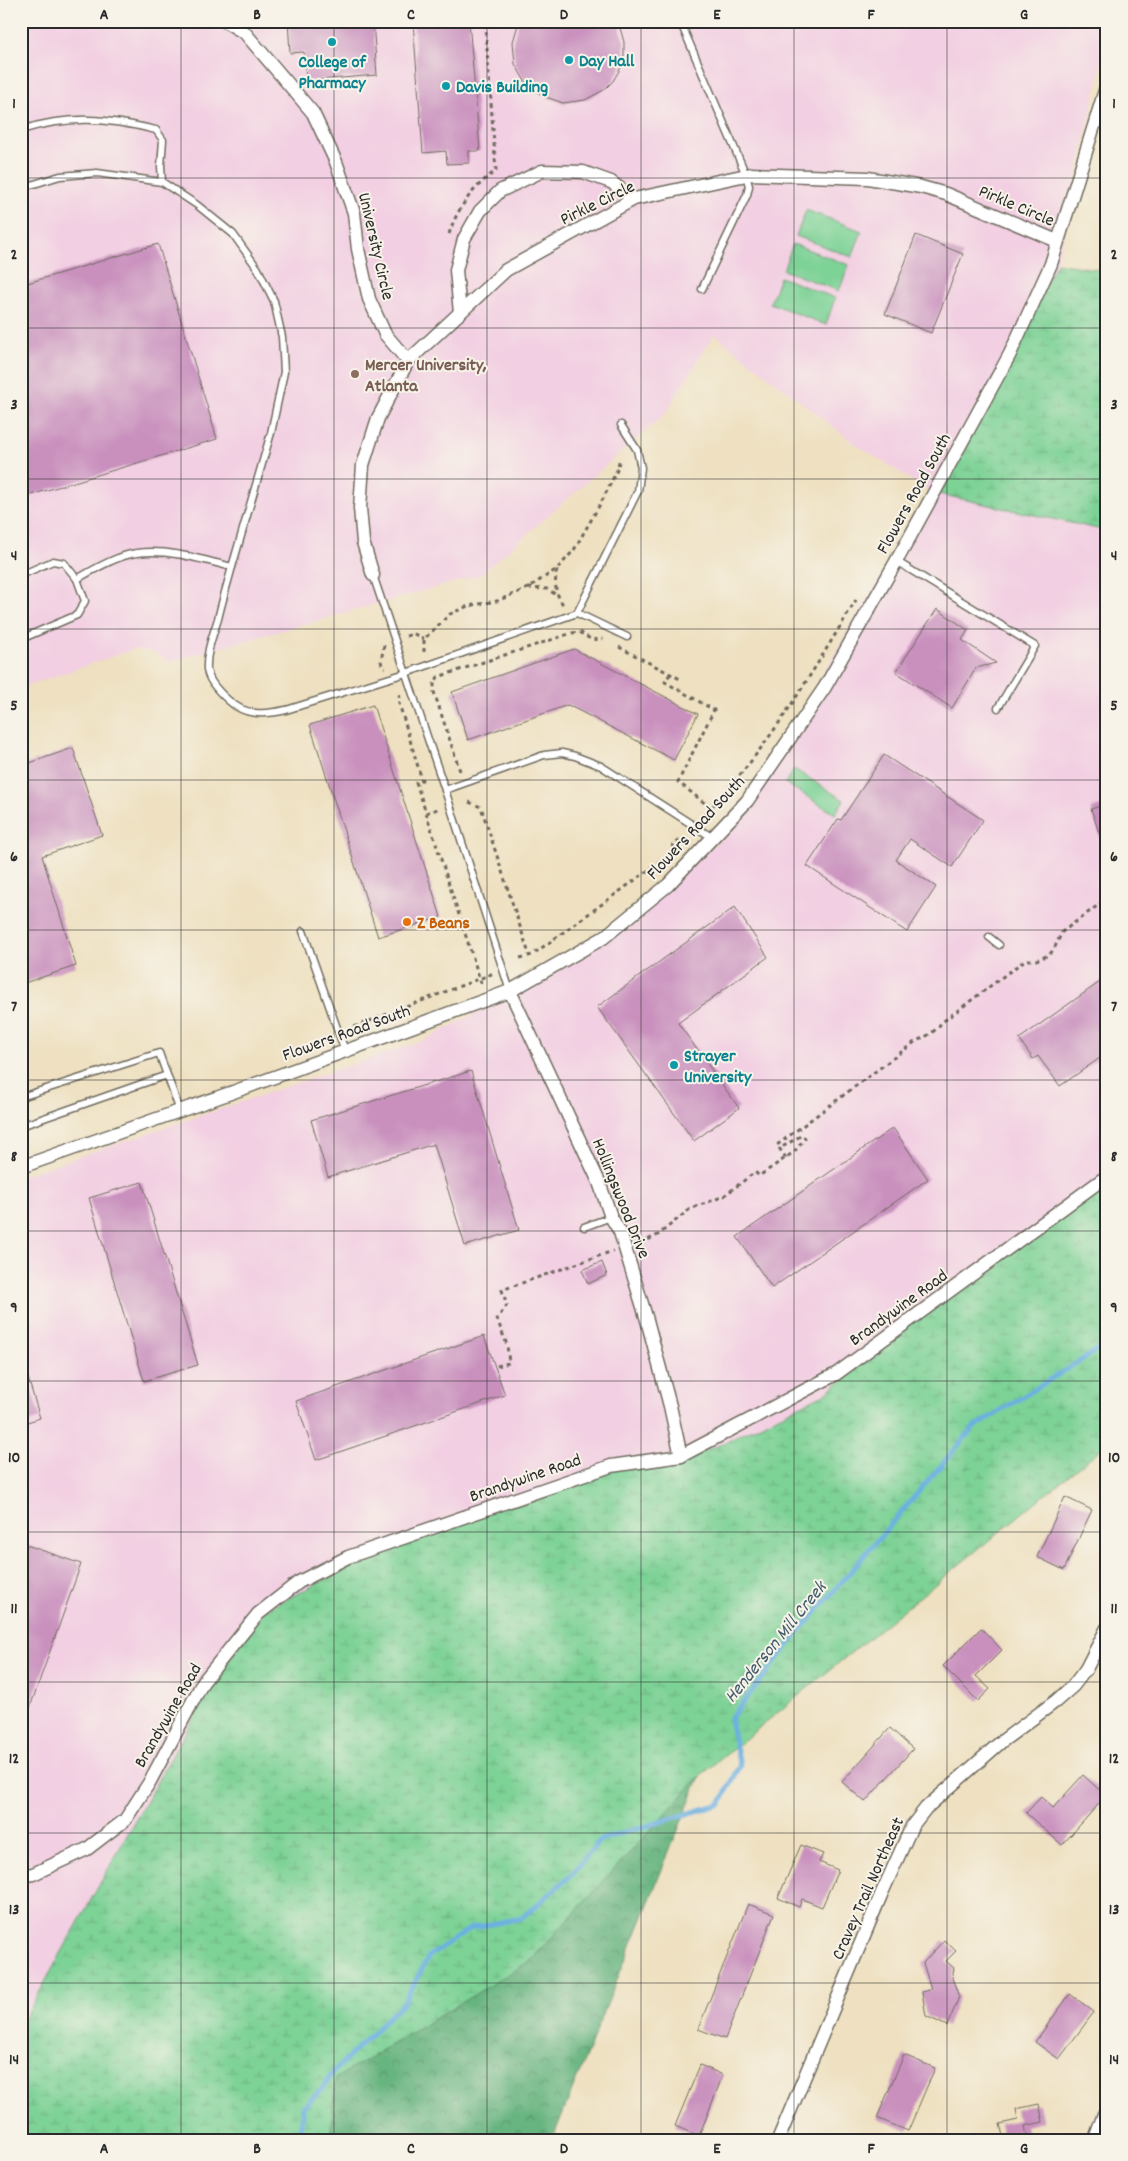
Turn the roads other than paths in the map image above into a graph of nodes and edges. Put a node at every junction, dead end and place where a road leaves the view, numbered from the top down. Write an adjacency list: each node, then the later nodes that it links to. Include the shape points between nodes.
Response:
1 (225, 21): 12 (street, University Circle, via 245,33 313,114 336,162 354,213 369,300 385,334)
2 (680, 21): 5 (lane)
3 (1107, 84): 9 (street, Flowers Road South)
4 (21, 130): 6 (lane, via 81,119 119,121 156,130 163,140)
5 (746, 175): 8 (street, Pirkle Circle); 9 (street, Pirkle Circle, via 868,178 921,187 962,200); 10 (lane, via 747,195)
6 (162, 182): 7 (lane, via 97,173 60,176); 15 (lane, via 233,234 258,269 274,302 282,337 284,372 271,433)
7 (21, 188)
8 (634, 199): 11 (street, Pirkle Circle, via 506,270); 11 (street, via 611,182 583,172 542,171 500,191 480,211 464,239 456,270)
9 (1057, 241): 14 (street, Flowers Road South, via 1051,264 1010,354)
10 (702, 289)
11 (460, 313): 12 (street, Pirkle Circle)
12 (408, 362): 17 (street, Pirkle Circle, via 378,418 363,465 362,533)
13 (621, 425): 19 (lane, via 637,450 641,468 638,491)
14 (896, 561): 23 (lane, via 1035,646); 25 (street, Flowers Road South, via 824,687 747,801)
15 (232, 567): 18 (lane, via 172,552 135,553); 22 (lane, via 210,646 207,669 221,695 235,706 254,714 270,714)
16 (21, 575): 18 (lane, via 53,561 64,563)
17 (373, 575): 22 (lane)
18 (77, 579): 21 (lane, via 85,601 77,615)
19 (577, 613): 20 (lane); 22 (lane)
20 (627, 637)
21 (21, 639)
22 (406, 673): 24 (lane)
23 (998, 708)
24 (446, 790): 25 (lane, via 544,755 562,753 601,766); 29 (lane)
25 (713, 838): 29 (street, Flowers Road South, via 668,885 603,938)
26 (303, 931): 30 (lane)
27 (989, 938): 28 (lane)
28 (999, 945)
29 (510, 991): 30 (street, Flowers Road South); 37 (street, Hollingswood Drive, via 595,1173)
30 (346, 1051): 33 (street, Flowers Road South)
31 (167, 1075): 32 (lane, via 159,1053); 33 (lane); 34 (lane)
32 (21, 1098)
33 (180, 1111): 35 (street, Flowers Road South)
34 (21, 1126)
35 (21, 1167)
36 (1107, 1176): 39 (street, Brandywine Road, via 836,1374)
37 (611, 1216): 38 (lane); 39 (street, Hollingswood Drive, via 632,1266)
38 (584, 1227)
39 (681, 1456): 41 (street, Brandywine Road, via 611,1466 348,1557 300,1582 258,1614 203,1682 149,1783 125,1820 87,1849 33,1874)
40 (1107, 1628): 43 (street, Cravey Trail Northeast, via 1086,1669 1073,1686 1000,1742 926,1808 912,1826)
41 (21, 1876)
42 (1107, 2114): 44 (street, via 1104,2114 1096,2136)
43 (778, 2140)
44 (1098, 2140)

